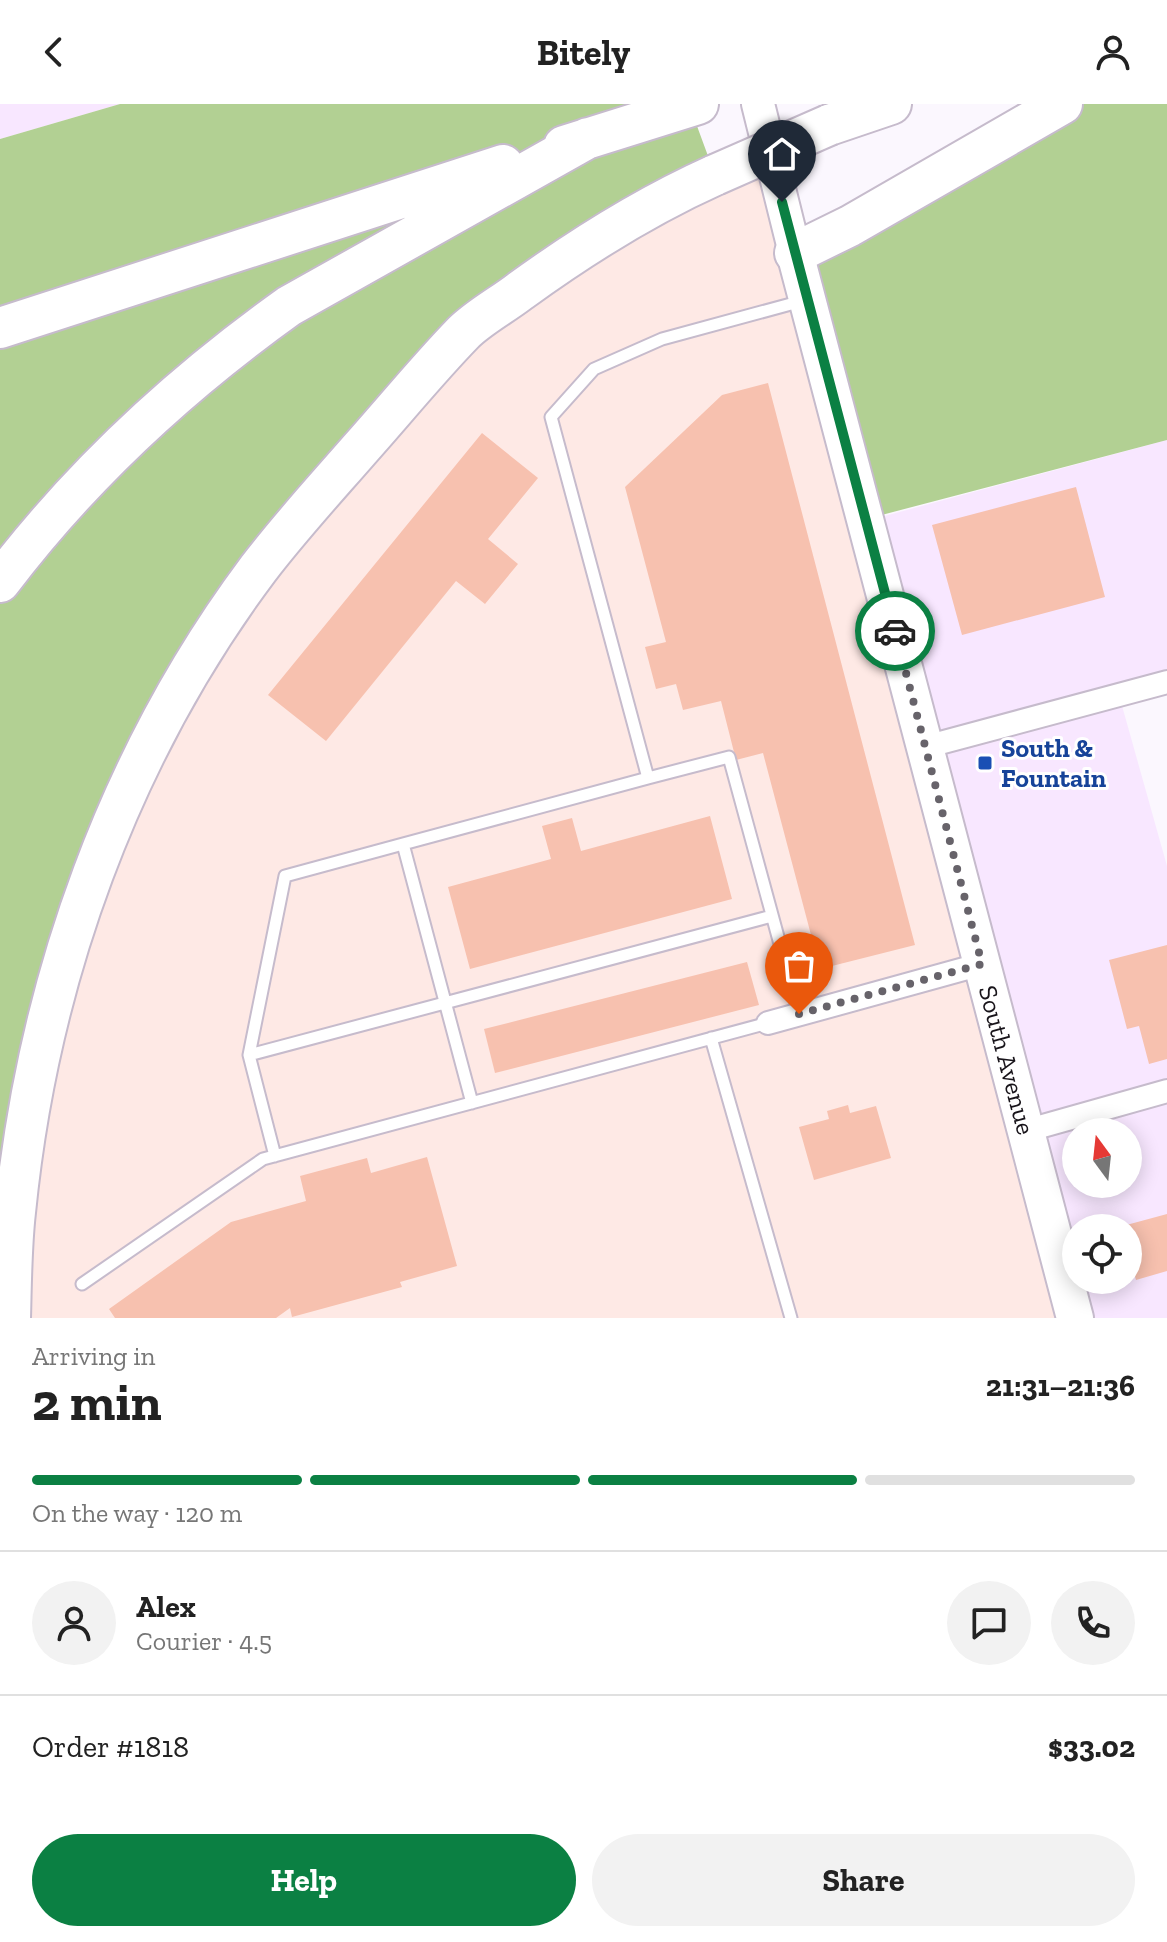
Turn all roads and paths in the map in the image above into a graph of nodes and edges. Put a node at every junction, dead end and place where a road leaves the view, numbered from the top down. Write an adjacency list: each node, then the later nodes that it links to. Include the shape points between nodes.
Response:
1 (758, 104): 6 (main road, South Avenue)
2 (891, 104): 26 (highway, bridge, via 829,125 684,189 580,249 466,331 256,571 159,726 110,829 77,918 40,1051 21,1157)
3 (1062, 104): 6 (highway)
4 (694, 105): 5 (highway)
5 (588, 138): 8 (highway); 9 (highway, via 289,306 250,334 110,456)
6 (795, 253): 7 (main road, South Avenue)
7 (807, 300): 11 (main road, South Avenue); 12 (lane, via 662,339 594,369 551,417)
8 (0, 328)
9 (0, 582)
10 (1167, 682): 11 (street)
11 (925, 747): 15 (main road, South Avenue)
12 (648, 778): 13 (lane); 14 (lane, via 729,757)
13 (403, 844): 16 (lane); 20 (lane, via 285,876)
14 (772, 916): 16 (lane); 17 (lane)
15 (982, 964): 17 (street); 23 (main road, South Avenue)
16 (446, 1003): 20 (lane); 22 (lane)
17 (799, 1014): 18 (street)
18 (768, 1023): 19 (lane)
19 (711, 1038): 22 (lane); 27 (lane)
20 (249, 1055): 24 (lane)
21 (1167, 1091): 23 (street)
22 (472, 1103): 24 (lane)
23 (1025, 1131): 28 (main road, South Avenue)
24 (275, 1156): 25 (lane, via 263,1159)
25 (82, 1284)
26 (10, 1318)
27 (791, 1318)
28 (1075, 1318)

